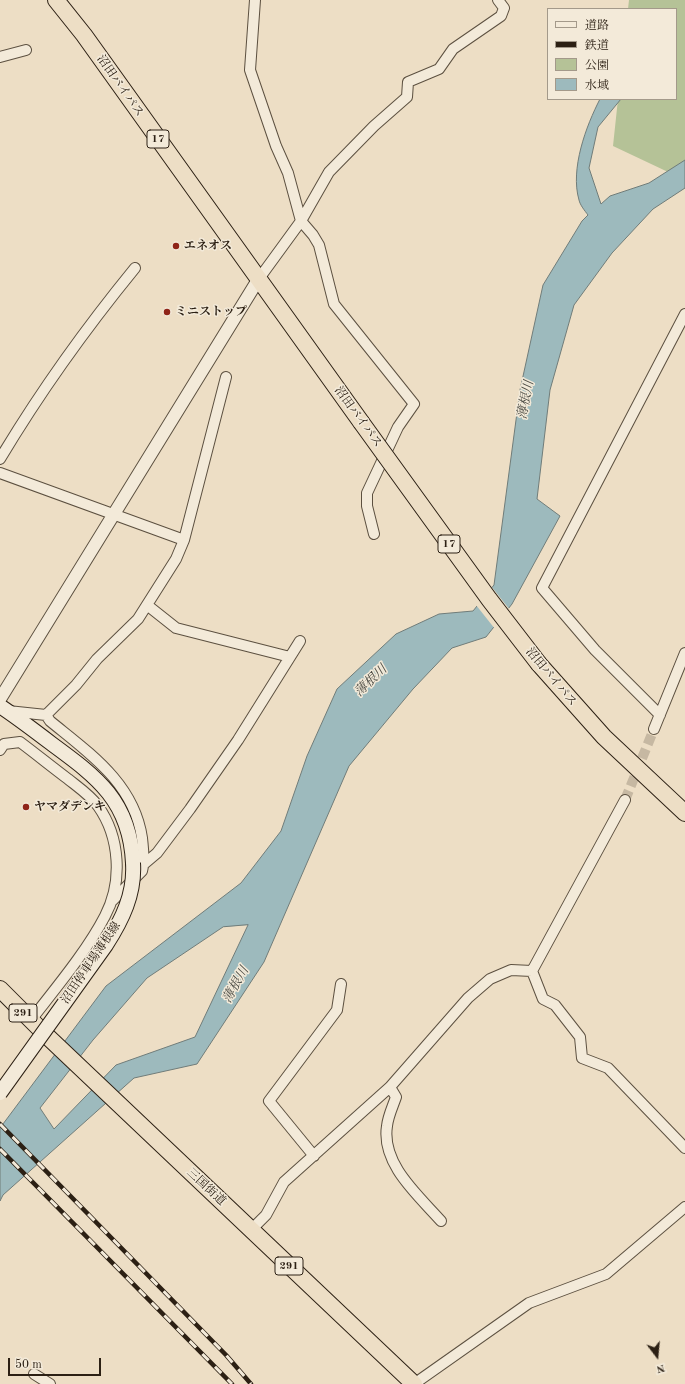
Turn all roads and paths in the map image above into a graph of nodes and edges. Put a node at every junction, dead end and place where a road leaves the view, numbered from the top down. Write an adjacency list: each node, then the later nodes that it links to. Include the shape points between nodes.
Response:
1 (56, 0): 8 (highway, 沼田バイパス / 17, via 84,35)
2 (254, 0): 6 (street, via 250,70 288,173)
3 (498, 0): 6 (street, via 504,8 501,16 454,49 439,69 408,82 407,97 329,172)
4 (26, 50): 5 (street)
5 (0, 57)
6 (301, 221): 8 (street); 14 (street, via 319,245 334,304 414,404 398,427 367,493 367,506)
7 (135, 268): 11 (street, via 85,333)
8 (258, 280): 13 (street); 27 (highway, 沼田バイパス / 17, bridge, via 539,664 604,737)
9 (684, 318): 23 (street, via 542,588 595,650)
10 (226, 377): 15 (street)
11 (0, 459)
12 (0, 473): 13 (street)
13 (115, 516): 15 (street); 20 (street)
14 (374, 534)
15 (184, 540): 16 (street, via 176,559)
16 (147, 604): 19 (street, via 176,628); 22 (street, via 138,619)
17 (300, 641): 19 (street)
18 (685, 653): 23 (street)
19 (290, 657): 28 (street, via 238,740 190,809 157,853)
20 (0, 699)
21 (4, 709): 22 (street); 28 (main road, 沼田停車場薄根線, via 87,769 103,784 123,818)
22 (46, 714): 28 (street, via 50,721 105,766 119,782 140,829)
23 (660, 715): 24 (street)
24 (654, 729)
25 (0, 750): 29 (street, via 4,744 20,742 87,794 98,806 112,835 116,852 118,870)
26 (625, 800): 30 (street)
27 (685, 813)
28 (138, 863): 29 (street, via 142,871); 35 (main road, 沼田停車場薄根線, bridge, via 121,920 106,946)
29 (111, 902): 33 (street, via 105,916 78,957)
30 (532, 971): 34 (street, via 511,970 490,979 468,998); 36 (street, via 543,999 555,1006 580,1037 582,1058 608,1068)
31 (341, 984): 37 (street, via 337,1010 269,1101)
32 (0, 989): 33 (highway, 三国街道 / 291)
33 (31, 1020): 40 (highway, 三国街道 / 291)
34 (390, 1087): 37 (street); 39 (street, via 396,1097 387,1126 387,1146 397,1170)
35 (0, 1093)
36 (685, 1148)
37 (314, 1156): 40 (street, via 284,1182 266,1215)
38 (685, 1207): 42 (street, via 606,1274 529,1303)
39 (441, 1221)
40 (251, 1230): 42 (highway, 三国街道 / 291)
41 (34, 1374): 43 (street)
42 (411, 1383)
43 (50, 1384)

